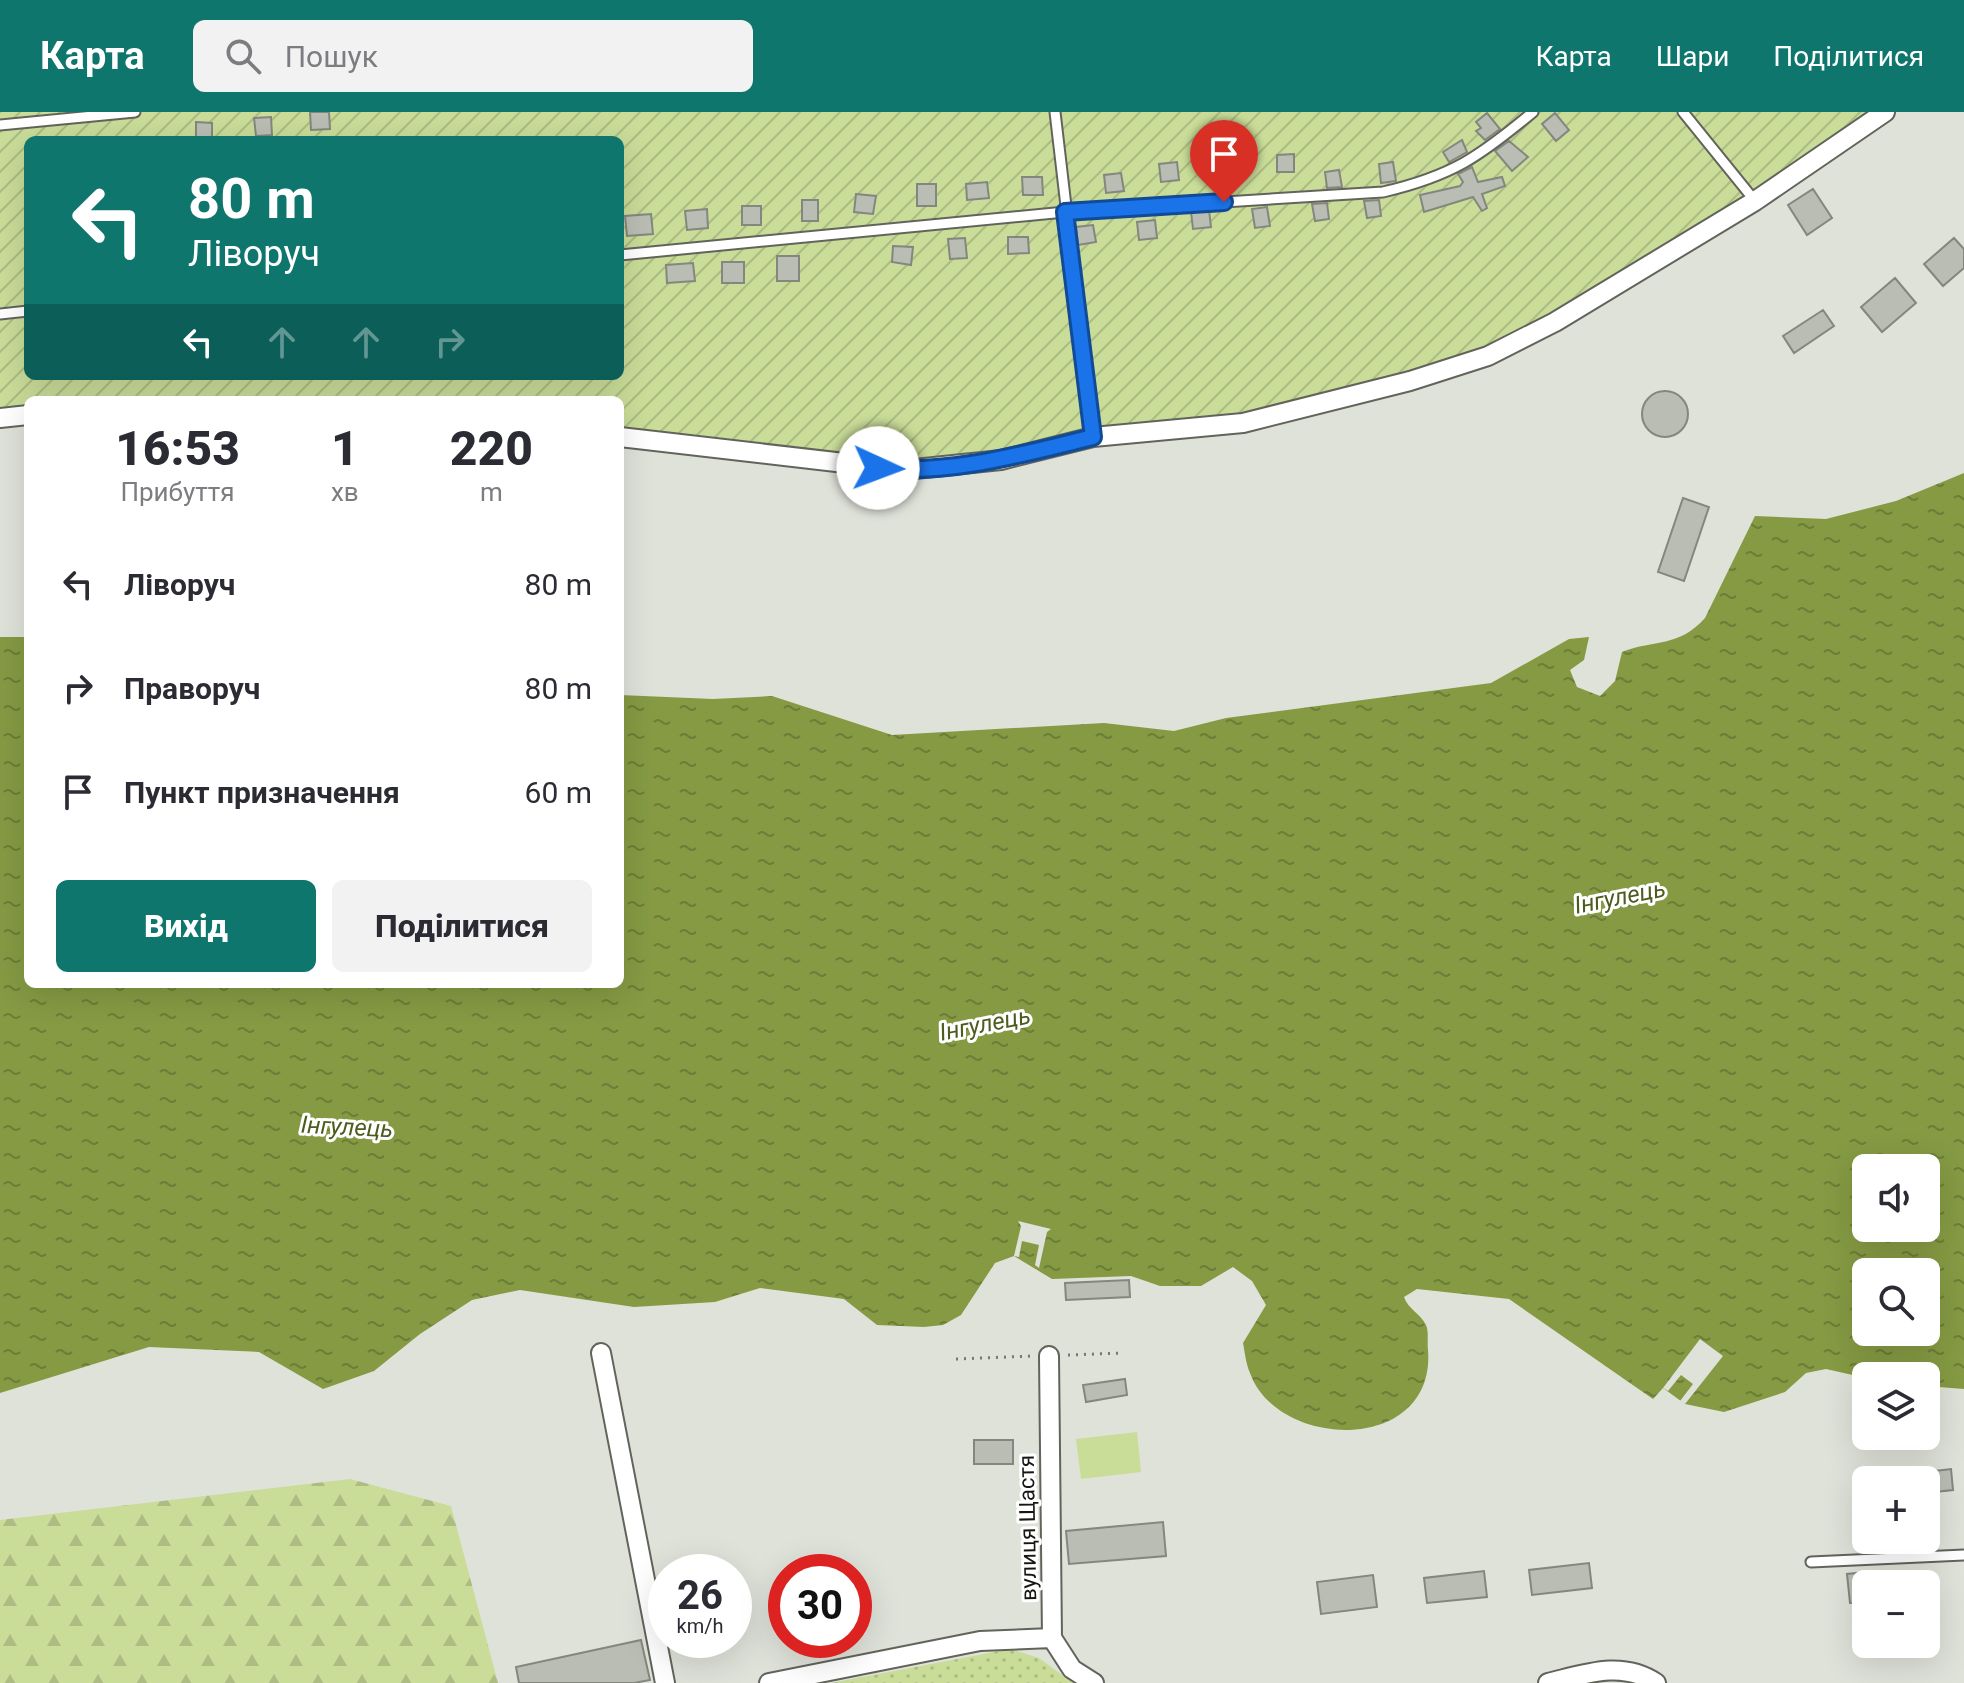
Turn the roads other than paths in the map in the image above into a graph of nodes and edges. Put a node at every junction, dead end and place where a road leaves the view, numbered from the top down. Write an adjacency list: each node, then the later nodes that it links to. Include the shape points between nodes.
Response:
1 (135, 112): 6 (lane)
2 (1055, 112): 8 (lane)
3 (1533, 112): 8 (lane, via 1458,169 1383,192)
4 (1683, 112): 7 (lane)
5 (1885, 112): 7 (street)
6 (0, 125)
7 (1755, 201): 15 (street, via 1555,322 1488,356 1243,423)
8 (1065, 212): 9 (lane); 15 (lane)
9 (624, 255)
10 (24, 311): 11 (lane)
11 (0, 314)
12 (24, 415): 13 (street)
13 (0, 418)
14 (624, 437): 15 (street, via 905,470 1001,460)
15 (1093, 437)
16 (601, 1353): 21 (street)
17 (1049, 1356): 20 (street, вулиця Щастя)
18 (1964, 1555): 19 (lane)
19 (1811, 1562)
20 (1052, 1638): 22 (street, via 980,1641); 23 (street, via 1072,1669)
21 (665, 1683)
22 (769, 1683)
23 (1094, 1683)
24 (1548, 1683): 25 (street, via 1604,1669 1642,1674)
25 (1656, 1683)

